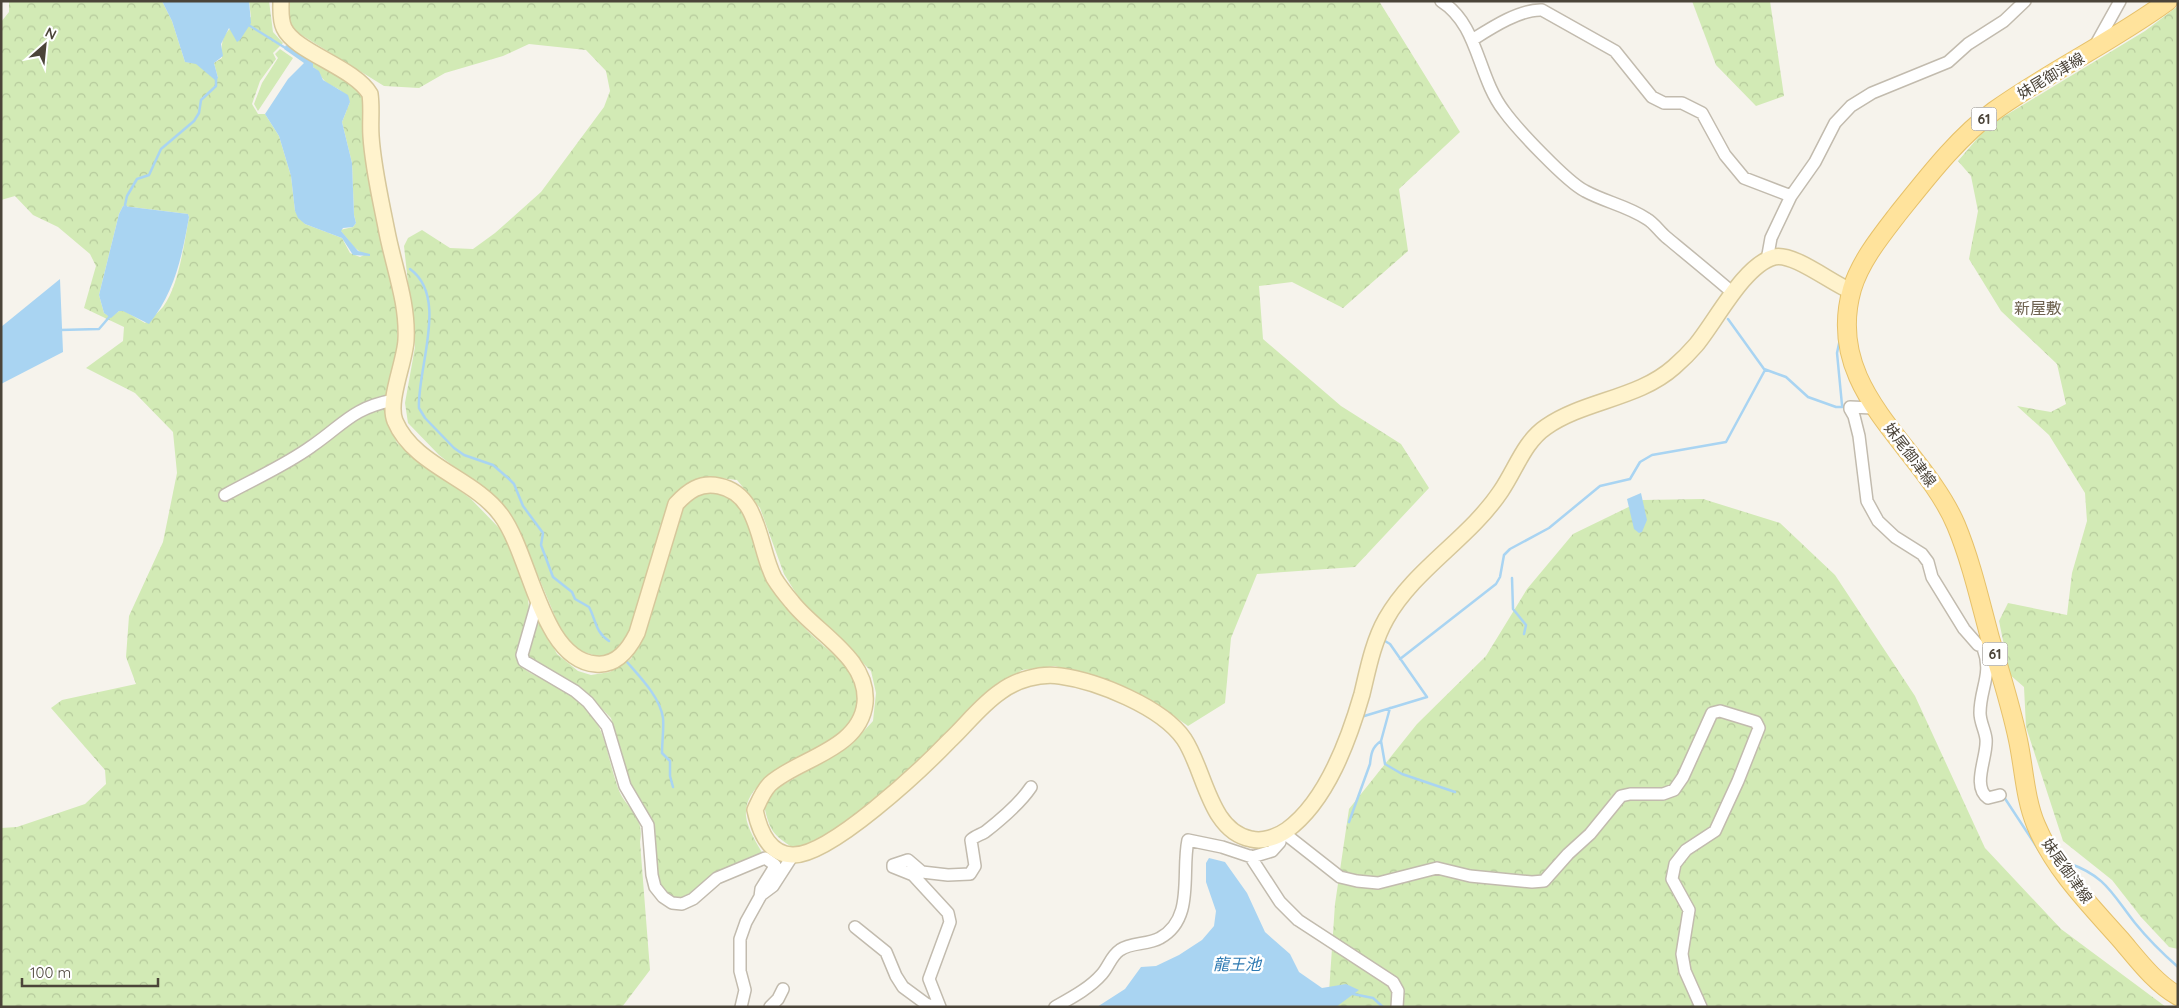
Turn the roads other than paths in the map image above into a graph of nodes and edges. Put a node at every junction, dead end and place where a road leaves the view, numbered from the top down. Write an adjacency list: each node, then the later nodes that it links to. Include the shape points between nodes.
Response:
1 (281, 1): 12 (street, via 283,27 288,34 358,80 370,94 371,136 387,233 405,306 406,341)
2 (1441, 1): 6 (street, via 1461,18)
3 (2025, 1): 8 (street, via 2004,21 1968,44 1948,62 1872,93 1851,106 1835,123 1815,162)
4 (2120, 1): 7 (street)
5 (2168, 1): 7 (main road, 妹尾御津線 / 61)
6 (1472, 40): 8 (street, via 1518,15 1542,10 1615,51 1652,96 1664,103 1682,103 1702,113 1725,155 1744,178); 11 (street, via 1486,84 1494,98 1552,163 1582,190 1648,219)
7 (2093, 50): 10 (main road, 妹尾御津線 / 61, via 2019,95 1973,128 1912,196 1877,242)
8 (1791, 196): 9 (street, via 1771,238)
9 (1767, 260): 10 (street, via 1782,256 1797,261); 11 (street)
10 (1851, 291): 13 (main road, 妹尾御津線 / 61, via 1850,351)
11 (1733, 293): 19 (street, via 1696,345 1671,369 1647,385 1544,428 1525,449 1501,491 1476,523 1399,598 1384,622 1371,655 1340,760 1304,814)
12 (394, 400): 14 (street, via 372,404 343,420 312,446); 15 (street, via 395,420 415,449 480,495 501,515 517,542)
13 (1874, 408): 16 (main road, 妹尾御津線 / 61, via 1933,485 1956,525); 16 (street, via 1850,407 1859,436 1867,501 1887,530 1922,554 1932,577 1964,629)
14 (225, 495)
15 (538, 598): 20 (street, via 556,639 569,654 583,663 600,665 615,661 628,650 637,632 676,504 689,490 709,484 729,488 740,495 749,507 774,578 809,621 846,654 862,679 865,704 852,730 843,741 769,785 755,810 768,843 779,852); 22 (street, via 524,646 524,662 575,691 607,726 625,786 648,826 652,875 659,892 672,903 682,904 693,899 717,878 765,858 775,865 760,889)
16 (1988, 648): 18 (street, via 1988,671 1980,712 1980,734 1986,752 1980,774 1985,796); 25 (main road, 妹尾御津線 / 61, via 2018,739 2025,783 2039,831 2059,866 2089,903 2153,977)
17 (1031, 787): 29 (street, via 1022,800 971,840 975,866 970,874 948,876 922,872 908,860 893,865 913,875 948,913 950,922 929,979)
18 (2000, 795)
19 (1282, 834): 20 (street, via 1260,841 1242,838 1226,827 1184,739 1156,712 1080,681 1037,676 1001,691 864,817 825,844); 21 (street, via 1272,851); 32 (street, via 1340,877 1357,881 1378,883 1437,868 1470,876 1532,882 1544,880 1590,834 1621,796 1663,794 1674,790 1684,777 1712,713 1720,711 1756,722 1759,728 1715,831 1686,850 1675,864 1672,878 1689,910 1682,954)
20 (793, 855): 22 (street, via 773,886)
21 (1250, 856): 30 (street, via 1188,840 1183,910 1176,925 1158,940 1122,948 1114,954 1102,974); 31 (street, via 1280,902 1298,920 1393,982 1398,991)
22 (760, 898): 26 (street, via 740,939 740,971 745,990)
23 (855, 927): 28 (street, via 886,952 903,987)
24 (783, 989): 27 (street)
25 (2178, 996)
26 (741, 1007)
27 (770, 1007)
28 (934, 1007)
29 (940, 1007)
30 (1055, 1007)
31 (1397, 1007)
32 (1701, 1007)

